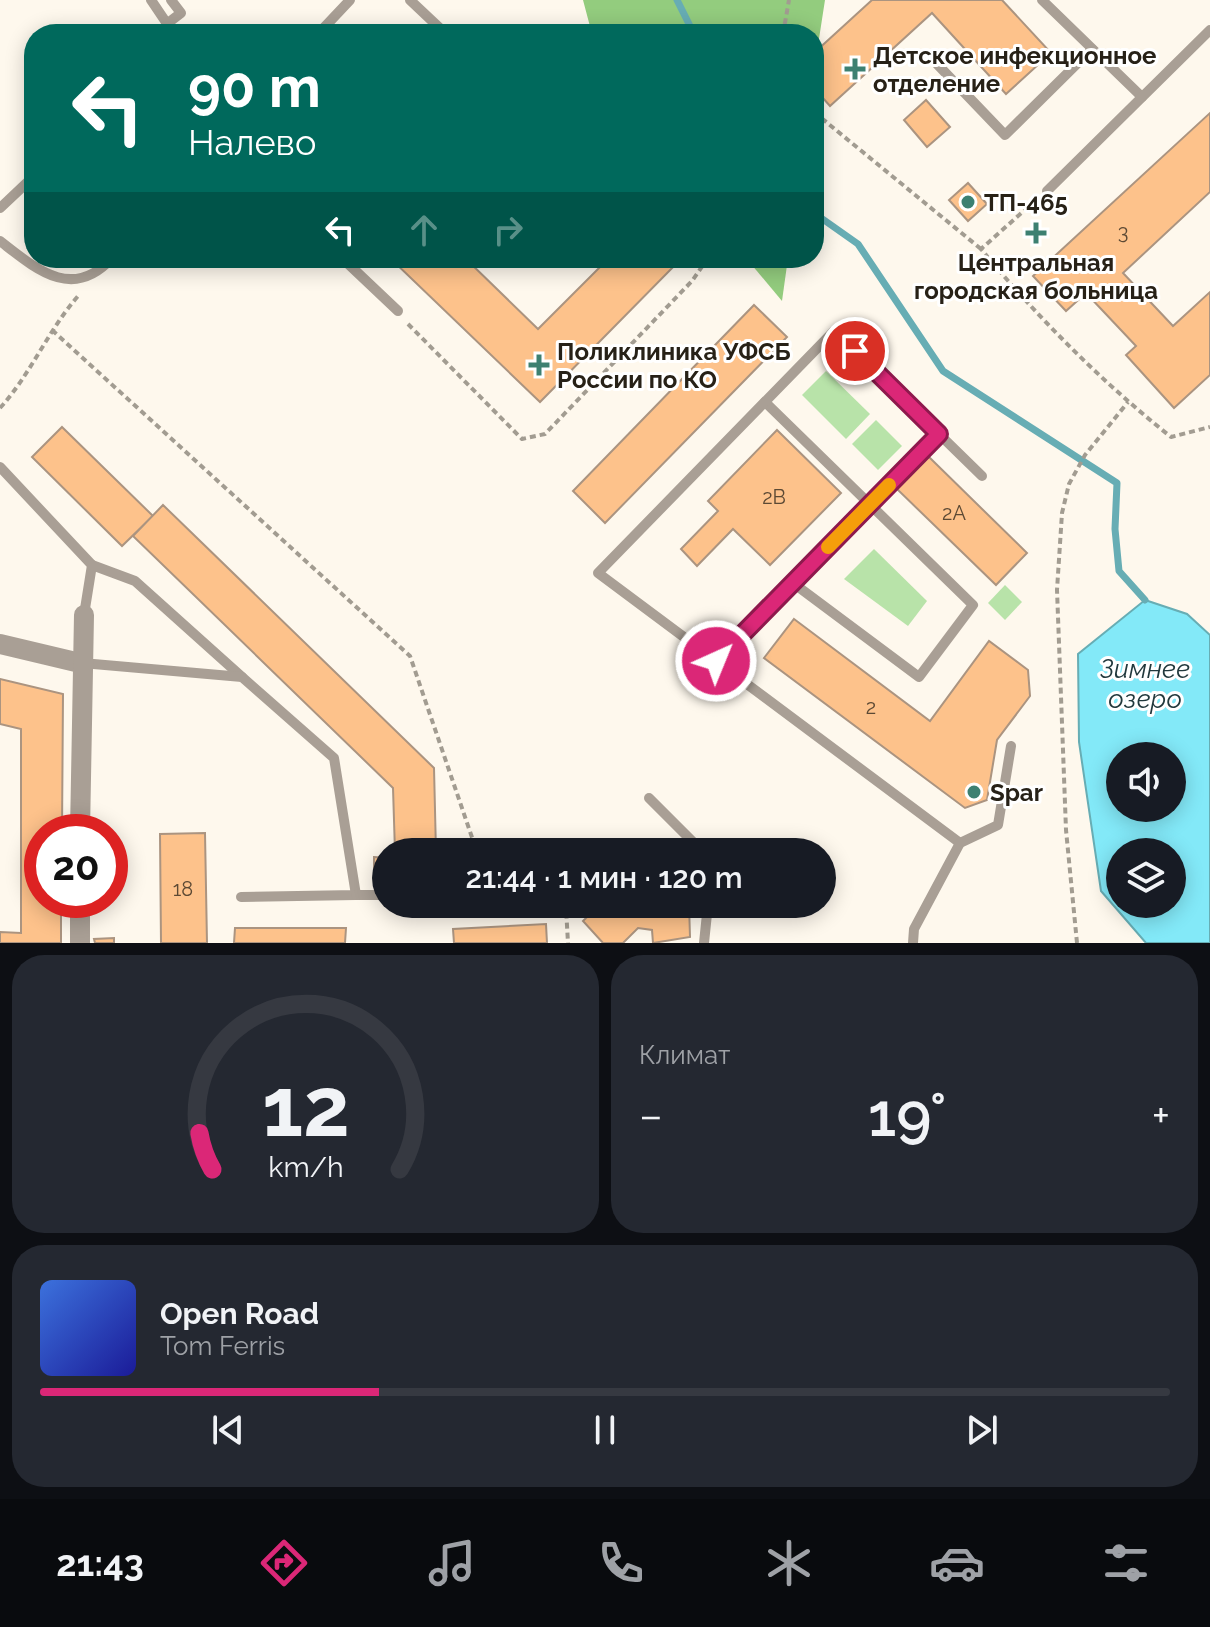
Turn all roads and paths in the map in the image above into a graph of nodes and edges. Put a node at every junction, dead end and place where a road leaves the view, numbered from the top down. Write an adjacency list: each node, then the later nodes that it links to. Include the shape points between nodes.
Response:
1 (151, 0): 7 (lane)
2 (171, 0): 7 (lane, via 181,13)
3 (350, 0): 8 (lane)
4 (410, 0): 9 (lane)
5 (789, 0): 10 (path)
6 (1042, 0): 12 (lane)
7 (168, 23)
8 (327, 24)
9 (435, 24)
10 (785, 24)
11 (1210, 30): 14 (lane)
12 (1092, 49): 13 (lane, via 1005,135); 14 (lane)
13 (937, 64)
14 (1142, 97): 17 (lane)
15 (824, 120): 20 (path)
16 (24, 185): 18 (lane)
17 (1047, 191): 20 (path)
18 (0, 208)
19 (0, 241): 21 (lane)
20 (981, 249): 30 (path)
21 (24, 259)
22 (36, 268): 23 (lane, via 66,281)
23 (98, 268)
24 (103, 268): 28 (path)
25 (353, 268): 27 (lane)
26 (701, 268): 27 (path, via 545,434 522,439 421,341)
27 (398, 311)
28 (52, 330): 31 (path, via 17,390); 47 (path, via 410,656)
29 (765, 402): 33 (lane, via 834,331); 36 (lane); 41 (lane, via 598,573)
30 (1128, 402): 32 (path, via 1171,437); 60 (path, via 1085,455 1069,484 1062,513 1057,590 1066,830)
31 (0, 408)
32 (1210, 427)
33 (939, 434): 35 (lane); 36 (lane)
34 (0, 467): 37 (lane)
35 (982, 476)
36 (870, 504): 38 (lane); 38 (lane, via 973,605 919,677)
37 (92, 565): 39 (lane); 43 (lane, via 135,581)
38 (793, 583): 41 (lane)
39 (84, 615): 42 (street)
40 (0, 644): 42 (street)
41 (716, 661): 49 (lane)
42 (80, 663): 43 (lane); 46 (street)
43 (242, 677): 50 (lane, via 334,758)
44 (1011, 746): 49 (lane, via 998,825)
45 (649, 798): 48 (lane)
46 (80, 814)
47 (472, 838)
48 (689, 838)
49 (960, 843): 59 (lane, via 914,929)
50 (356, 895): 51 (lane); 52 (lane)
51 (372, 895)
52 (241, 897)
53 (80, 918): 56 (street)
54 (567, 918): 57 (path)
55 (707, 918): 58 (lane)
56 (80, 943)
57 (568, 943)
58 (704, 943)
59 (913, 943)
60 (1077, 943)

